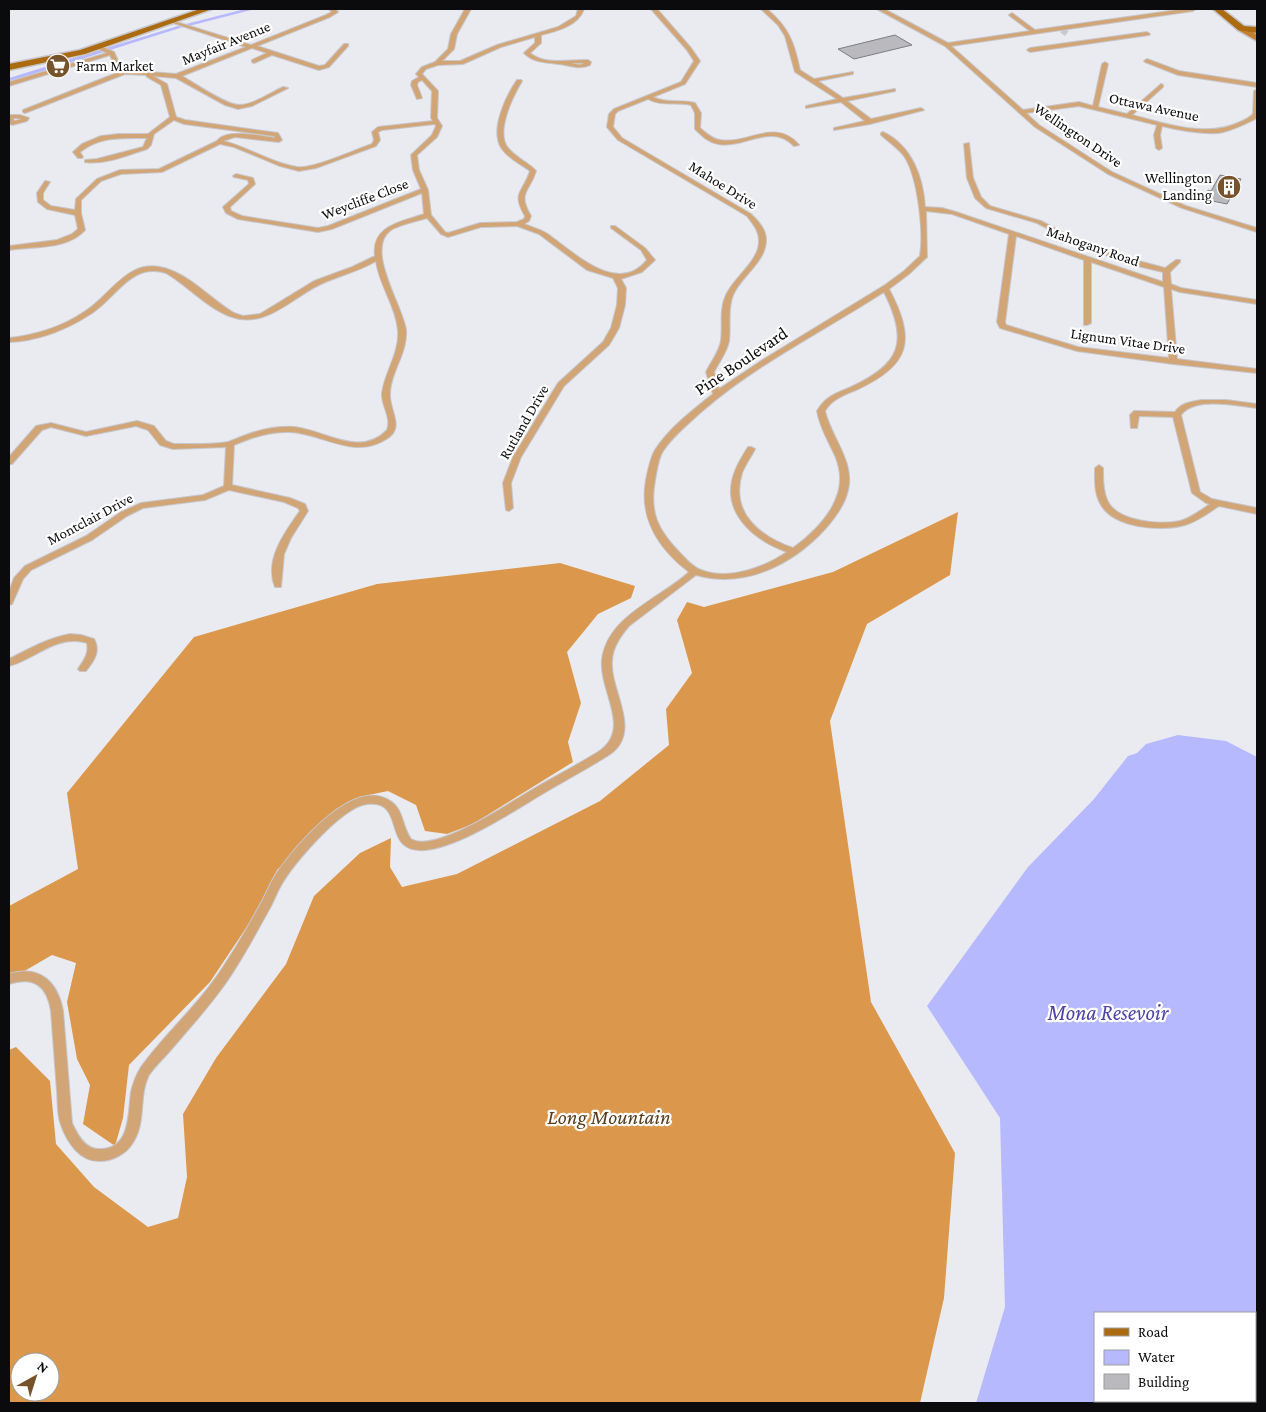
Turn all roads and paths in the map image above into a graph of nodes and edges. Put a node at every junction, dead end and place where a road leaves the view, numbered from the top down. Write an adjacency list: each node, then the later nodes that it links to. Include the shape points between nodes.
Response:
1 (332, 9): 22 (street, Mayfair Avenue, via 335,12 328,16)
2 (468, 9): 28 (street, via 454,34 451,49)
3 (580, 9): 15 (street, via 578,17 569,24)
4 (654, 9): 45 (street, via 690,49 696,61 683,82)
5 (764, 9): 38 (street, via 788,33 797,72)
6 (880, 9): 20 (street, Wellington Drive)
7 (1193, 9): 14 (street)
8 (1217, 9): 12 (main road)
9 (201, 10): 11 (main road)
10 (1012, 15): 14 (street)
11 (172, 21): 22 (street); 23 (main road)
12 (1241, 28): 13 (main road); 18 (street)
13 (1257, 30)
14 (1034, 32): 20 (street)
15 (538, 34): 28 (street, via 499,46 461,63); 29 (street, via 538,43 528,55)
16 (1147, 34): 19 (street)
17 (1073, 38): 19 (street)
18 (1257, 39)
19 (1079, 43): 24 (street)
20 (947, 44): 52 (street, Wellington Drive)
21 (346, 45): 25 (street, via 322,68)
22 (250, 46): 25 (street); 35 (street, Mayfair Avenue)
23 (106, 50): 31 (main road); 32 (street); 39 (street)
24 (1030, 50)
25 (272, 53): 27 (street)
26 (1147, 60): 40 (street, via 1178,73)
27 (254, 62)
28 (437, 63): 36 (street, via 424,68 419,74)
29 (561, 63)
30 (1105, 64): 49 (street)
31 (9, 67)
32 (124, 72): 34 (street); 51 (street)
33 (851, 73): 38 (street)
34 (149, 76): 35 (street); 54 (street, via 164,84)
35 (177, 76): 42 (street, via 238,107 250,105)
36 (422, 78): 46 (street, via 414,85); 55 (street, via 435,91 434,118)
37 (519, 81): 71 (street, via 512,91 501,132 508,152 534,170 519,198 527,220)
38 (812, 81): 47 (street)
39 (9, 84)
40 (1257, 85)
41 (1160, 86): 53 (street)
42 (285, 88)
43 (893, 90): 47 (street)
44 (1257, 91): 57 (street, Ottawa Avenue, via 1256,114 1246,122 1205,130)
45 (648, 97): 62 (street, via 661,104 693,104 698,113 697,128 720,143 767,135 788,137); 88 (street, Mahoe Drive, via 612,114 610,127 620,139 749,215 761,230 760,250 751,268 729,294 724,316 725,338 710,372)
46 (419, 98)
47 (842, 100): 48 (street); 56 (street)
48 (808, 107)
49 (1095, 108): 52 (street, Ottawa Avenue, via 1073,104); 53 (street, Ottawa Avenue)
50 (921, 110): 56 (street)
51 (25, 111)
52 (1022, 112): 73 (street, Wellington Drive, via 1037,126 1110,172 1184,207)
53 (1128, 116): 57 (street, Ottawa Avenue)
54 (173, 118): 60 (street); 61 (street, via 270,132 280,139 235,136 222,138)
55 (437, 122): 61 (street, via 380,128 375,132 377,140 374,145 314,167 299,169 282,166); 67 (street, via 439,126 435,136 414,155 416,170)
56 (870, 122): 58 (street)
57 (1160, 124): 64 (street, via 1156,135)
58 (836, 129)
59 (883, 134): 68 (street, Pine Boulevard, via 908,157)
60 (148, 136): 60 (street, via 100,137 76,152 84,159 97,161 145,148)
61 (219, 142): 69 (street, via 160,171 120,172 103,177 80,197)
62 (796, 144)
63 (967, 144): 79 (street, via 970,178 978,198 988,207 1039,222 1079,243 1123,259)
64 (1159, 148)
65 (236, 176): 67 (street, Weycliffe Close, via 251,179 252,184 230,202 226,207 228,212 240,218 318,230)
66 (47, 182): 69 (street, via 40,193 40,201 49,208)
67 (425, 190): 70 (street)
68 (923, 209): 74 (street, Mahogany Road, via 942,210); 82 (street, Pine Boulevard, via 923,257)
69 (78, 213): 75 (street, via 82,230 71,238)
70 (428, 216): 71 (street, via 448,235 484,224); 76 (street, via 384,233)
71 (518, 224): 80 (street, via 541,233 590,268)
72 (613, 227): 80 (street, via 643,249 651,260 648,266 629,276)
73 (1257, 230)
74 (1012, 233): 77 (street, Mahogany Road); 86 (street, Lignum Vitae Drive, via 1003,326 1077,350)
75 (9, 248)
76 (376, 258): 85 (street, via 316,283 259,316 242,318 226,312 172,273 143,269 85,316 31,336); 92 (street, via 396,304 402,330 386,396 392,428 389,433 378,441 360,446 339,443 301,429 275,429)
77 (1088, 260): 81 (street, Mahogany Road); 84 (street)
78 (1178, 261): 79 (street)
79 (1166, 271): 81 (street)
80 (616, 277): 98 (street, Rutland Drive, via 622,288 615,328 606,343 561,385 540,417 517,457 507,483)
81 (1168, 286): 83 (street, Mahogany Road, via 1195,294); 86 (street)
82 (885, 288): 88 (street, Pine Boulevard); 100 (street, via 899,320 901,352 880,375 830,398 824,404 821,411 823,423 845,474 845,487 828,520 806,543)
83 (1257, 302)
84 (1087, 323)
85 (9, 340)
86 (1173, 362): 87 (street, Lignum Vitae Drive)
87 (1257, 371)
88 (717, 394): 101 (street, Pine Boulevard, via 676,431 657,455 650,483 648,512 654,528 666,546)
89 (1257, 406): 90 (street, via 1203,401 1181,408)
90 (1177, 415): 91 (street, via 1137,413 1134,414); 97 (street, via 1196,492 1202,498)
91 (1134, 426)
92 (230, 444): 94 (street, via 173,447 163,443 151,428 137,424 86,434 45,425); 96 (street)
93 (751, 449): 100 (street, via 738,473 737,509 755,531 771,543)
94 (9, 462)
95 (1099, 468): 97 (street, via 1105,505 1128,521 1177,524)
96 (228, 487): 102 (street, via 302,506 304,512 278,555 275,566); 103 (street, Montclair Drive, via 205,497 141,506 124,514 89,538 28,568 19,578)
97 (1217, 503): 99 (street)
98 (509, 508)
99 (1257, 511)
100 (793, 551): 101 (street, via 779,562 752,573 731,576)
101 (695, 571): 106 (street, via 620,630 610,648 607,680 617,706 620,731 610,749 469,831 435,844 411,844 401,832 395,811 387,804 369,800 350,804 306,846 282,875 220,981 143,1074 135,1102 134,1133 121,1147 107,1155 94,1157 82,1149 71,1135 66,1122 53,996 47,985 36,977)
102 (278, 585)
103 (9, 602)
104 (9, 663): 105 (street, via 52,642 81,636 91,641 94,647)
105 (83, 669)
106 (9, 978)

